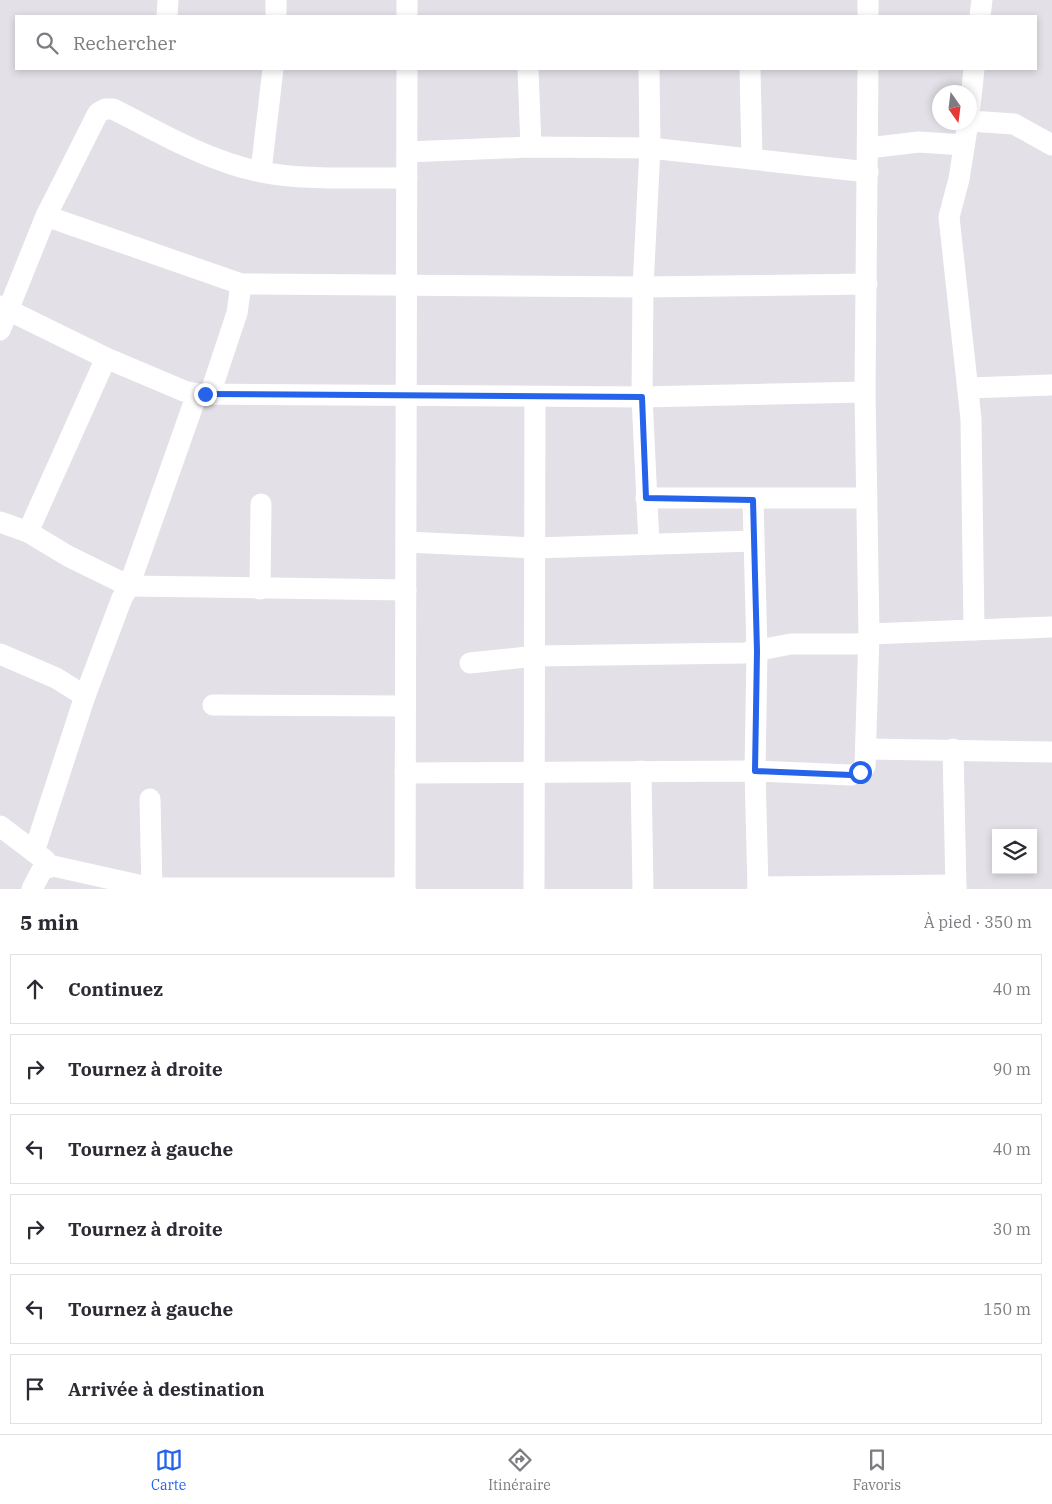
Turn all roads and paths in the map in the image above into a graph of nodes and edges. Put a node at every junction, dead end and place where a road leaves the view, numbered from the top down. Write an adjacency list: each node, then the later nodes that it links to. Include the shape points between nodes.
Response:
1 (168, 0): 6 (street)
2 (276, 0): 7 (street)
3 (407, 0): 8 (street)
4 (868, 0): 9 (street)
5 (982, 0): 10 (street)
6 (166, 15)
7 (276, 15)
8 (407, 15)
9 (868, 15)
10 (980, 15)
11 (273, 70): 28 (street)
12 (407, 70): 26 (street)
13 (528, 70): 23 (street)
14 (650, 70): 24 (street)
15 (750, 70): 27 (street)
16 (868, 70): 25 (street)
17 (974, 70): 18 (street)
18 (972, 85)
19 (977, 122): 21 (street, via 1014,124)
20 (967, 130): 22 (street)
21 (1052, 145)
22 (964, 146): 25 (street, via 918,142); 40 (street, via 960,179 949,217)
23 (532, 147): 24 (street); 26 (street)
24 (650, 148): 27 (street); 35 (street)
25 (868, 148): 29 (street)
26 (407, 152): 30 (street)
27 (752, 159): 29 (street)
28 (261, 172): 30 (street, via 304,177); 31 (street, via 231,164 113,109 105,109 98,113)
29 (868, 172): 34 (street)
30 (407, 178): 33 (street)
31 (46, 216): 32 (street); 36 (street)
32 (241, 284): 33 (street); 42 (street, via 237,314)
33 (406, 284): 35 (street); 43 (street)
34 (867, 284): 35 (street); 41 (street)
35 (643, 287): 45 (street)
36 (4, 308): 37 (street); 38 (street)
37 (0, 330)
38 (106, 358): 42 (street, via 184,391); 51 (street)
39 (1052, 385): 40 (street)
40 (968, 388): 60 (street)
41 (865, 392): 45 (street); 47 (street)
42 (204, 394): 43 (street); 56 (street)
43 (406, 394): 44 (street); 53 (street)
44 (535, 397): 45 (street); 55 (street)
45 (642, 397): 46 (street)
46 (646, 498): 48 (street); 54 (street)
47 (867, 498): 48 (street); 61 (street)
48 (753, 500): 52 (street)
49 (261, 504): 57 (street)
50 (0, 522): 51 (street)
51 (28, 532): 56 (street)
52 (753, 541): 54 (street); 62 (street)
53 (406, 542): 55 (street); 58 (street)
54 (649, 544): 55 (street)
55 (535, 548): 64 (street)
56 (129, 586): 57 (street); 66 (street)
57 (260, 589): 58 (street)
58 (406, 590): 68 (street)
59 (1052, 627): 60 (street)
60 (974, 630): 61 (street)
61 (868, 639): 62 (street, via 791,644); 69 (street)
62 (757, 651): 64 (street); 73 (street)
63 (0, 654): 66 (street, via 56,678)
64 (536, 656): 65 (street); 75 (street)
65 (470, 663)
66 (85, 696): 78 (street)
67 (213, 705): 68 (street)
68 (405, 706): 74 (street)
69 (867, 749): 70 (street); 73 (street, via 865,766 851,775)
70 (953, 749): 71 (street); 80 (street)
71 (1052, 752)
72 (641, 771): 73 (street); 75 (street); 86 (street)
73 (755, 771): 83 (street)
74 (405, 773): 75 (street); 82 (street)
75 (534, 774): 85 (street)
76 (150, 799): 81 (street)
77 (0, 826): 78 (street)
78 (34, 852): 79 (street)
79 (53, 866): 81 (street); 84 (street, via 42,870)
80 (956, 887): 83 (street)
81 (152, 888): 82 (street)
82 (405, 888)
83 (758, 888)
84 (32, 889)
85 (534, 889)
86 (643, 889)

